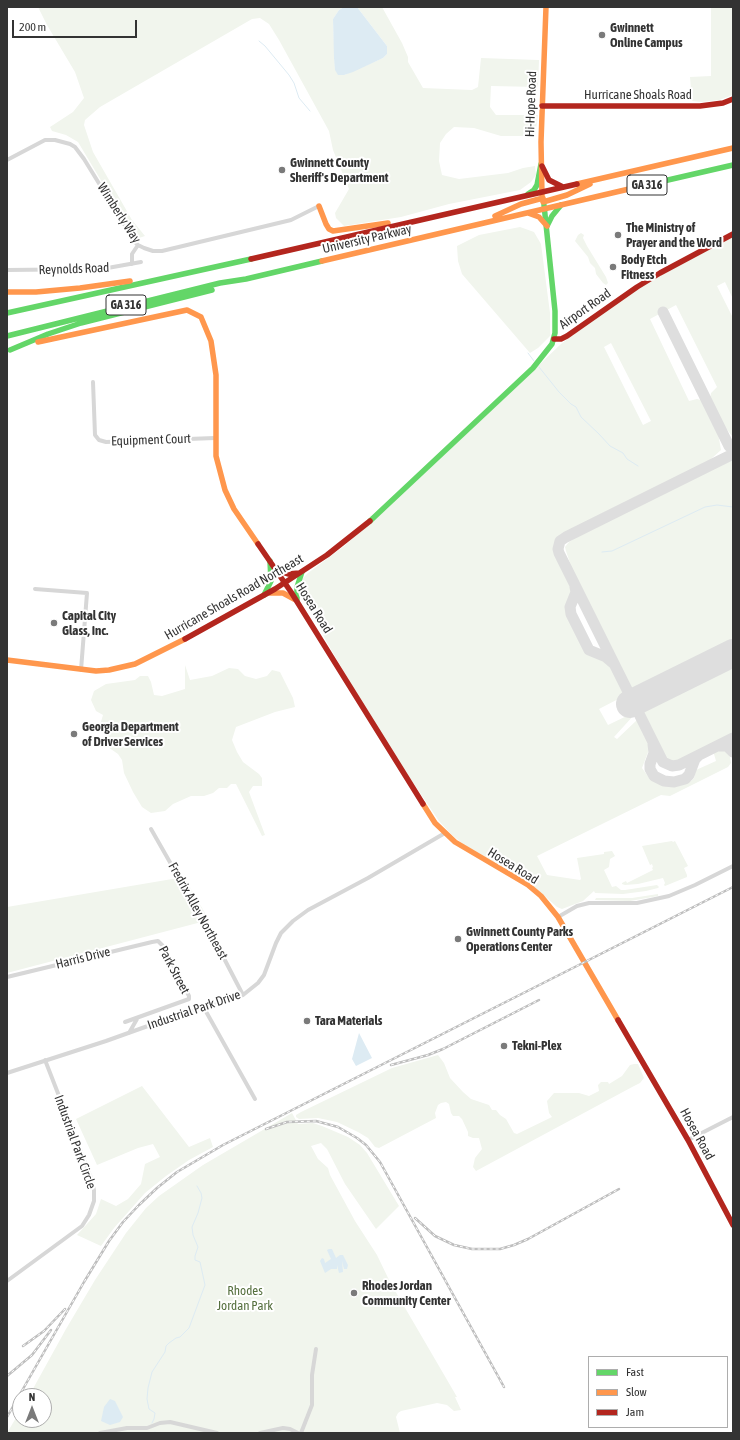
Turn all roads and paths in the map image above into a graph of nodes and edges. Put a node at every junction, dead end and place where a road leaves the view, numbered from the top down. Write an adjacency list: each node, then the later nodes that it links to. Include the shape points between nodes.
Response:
1 (546, 7): 3 (main road, Hi-Hope Road)
2 (733, 99): 3 (main road, Hurricane Shoals Road, via 700,106)
3 (542, 106): 6 (main road, Hi-Hope Road)
4 (733, 148): 8 (main road, University Parkway / GA 316)
5 (7, 160): 20 (street, Wimberly Way, via 45,140 55,140 75,147)
6 (541, 164): 9 (main road, via 549,180); 10 (main road, via 537,185); 11 (main road, Hi-Hope Road)
7 (733, 165): 12 (main road, University Parkway / GA 316)
8 (599, 179): 9 (main road, University Parkway / GA 316); 11 (main road, via 568,196)
9 (565, 187): 11 (main road, University Parkway / GA 316)
10 (526, 196): 11 (main road, University Parkway / GA 316); 16 (main road, University Parkway / GA 316)
11 (543, 198): 14 (main road); 17 (main road, via 521,204)
12 (562, 205): 14 (main road, University Parkway / GA 316); 18 (main road)
13 (319, 206): 16 (main road, via 327,227 331,230); 20 (street, Wimberly Way, via 291,220 162,251 148,250)
14 (544, 209): 15 (main road, University Parkway / GA 316); 18 (main road)
15 (528, 212): 17 (main road, University Parkway / GA 316); 18 (main road, via 537,216)
16 (412, 222): 24 (main road, University Parkway / GA 316)
17 (486, 222): 25 (main road, University Parkway / GA 316)
18 (547, 226): 29 (main road, via 556,326)
19 (733, 234): 29 (main road, Airport Road, via 637,287 567,336)
20 (138, 245): 22 (street, via 132,254)
21 (141, 262): 22 (street, Reynolds Road)
22 (132, 264): 23 (street, Reynolds Road, via 102,269)
23 (7, 270)
24 (189, 272): 26 (main road, via 80,288); 27 (main road, University Parkway / GA 316)
25 (246, 279): 28 (main road, University Parkway / GA 316, via 220,283); 30 (main road, via 221,288 75,325)
26 (7, 292)
27 (7, 313)
28 (7, 336)
29 (554, 339): 35 (main road, Hurricane Shoals Road Northeast, via 533,368 387,505 348,539)
30 (8, 351): 32 (main road, Hosea Road, via 64,335 169,313 188,310 193,312 201,317 211,340 216,374)
31 (92, 382): 32 (street, Equipment Court, via 95,435 98,440 106,442)
32 (215, 438): 33 (main road, Hosea Road, via 216,456 225,490 234,509)
33 (270, 561): 34 (main road, Hosea Road); 38 (main road, via 270,581)
34 (276, 570): 35 (main road, via 288,574); 36 (main road, Hosea Road)
35 (302, 572): 36 (main road, Hurricane Shoals Road Northeast); 39 (main road, via 297,587)
36 (285, 583): 38 (main road, Hurricane Shoals Road Northeast); 39 (main road, Hosea Road)
37 (35, 589): 41 (street, via 87,593)
38 (266, 594): 39 (main road, via 282,593); 41 (main road, Hurricane Shoals Road Northeast, via 196,634 135,664 109,670)
39 (297, 601): 43 (main road, Hosea Road, via 435,823)
40 (7, 660): 41 (main road, Hurricane Shoals Road Northeast)
41 (81, 670)
42 (151, 829): 48 (street, Fredrix Alley Northeast)
43 (445, 834): 45 (main road, Hosea Road, via 466,850 528,886 541,896); 48 (street, Industrial Park Drive, via 300,916 281,933 258,984)
44 (733, 866): 45 (street, via 668,896 637,903 589,903 577,906)
45 (558, 917): 57 (main road, Hosea Road)
46 (158, 941): 47 (street, Harris Drive); 50 (street, Park Street, via 163,946 189,999)
47 (7, 977)
48 (243, 995): 49 (street, Industrial Park Drive)
49 (204, 1008): 52 (street, Industrial Park Drive); 55 (street)
50 (137, 1018): 51 (street); 52 (street)
51 (125, 1022)
52 (129, 1033): 53 (street, Industrial Park Drive)
53 (45, 1060): 54 (street, Industrial Park Drive); 59 (street, Industrial Park Circle, via 91,1178 94,1201 82,1226)
54 (7, 1073)
55 (255, 1099)
56 (733, 1117): 57 (street)
57 (688, 1140): 58 (main road, Hosea Road)
58 (733, 1225)
59 (7, 1281)
60 (316, 1349): 65 (street, via 312,1375 312,1405)
61 (100, 1433): 62 (street, via 147,1428 170,1422)
62 (217, 1433)
63 (260, 1433): 64 (street, via 283,1428)
64 (298, 1433)
65 (302, 1433)

